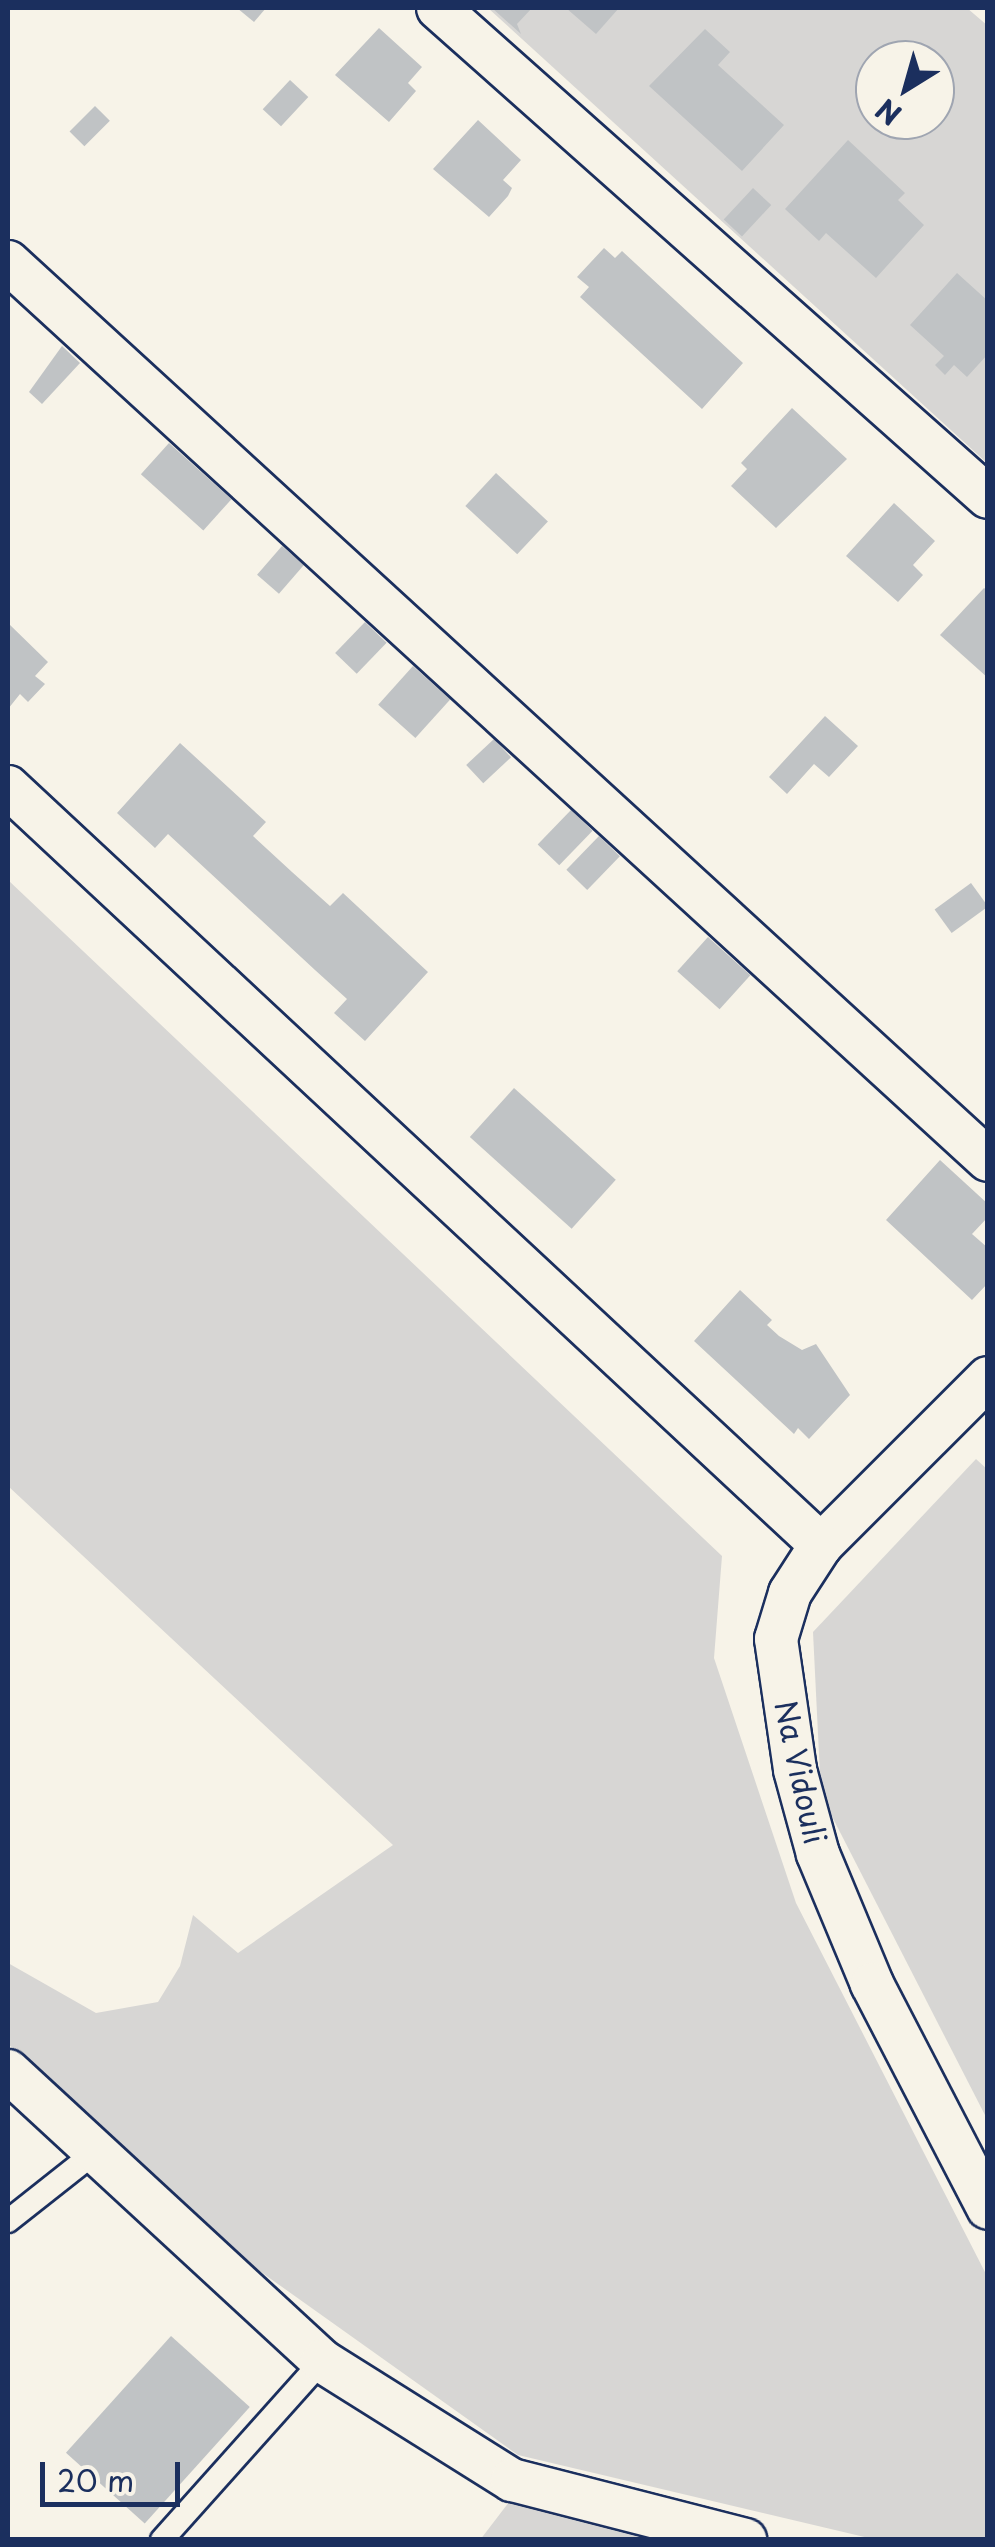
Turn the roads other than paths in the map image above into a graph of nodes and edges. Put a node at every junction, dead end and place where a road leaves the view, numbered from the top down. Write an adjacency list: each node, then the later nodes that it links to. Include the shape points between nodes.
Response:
1 (438, 8): 3 (street)
2 (8, 262): 5 (street)
3 (988, 497)
4 (8, 787): 7 (street)
5 (988, 1160)
6 (988, 1378): 7 (street, Na Vidouli)
7 (821, 1545): 10 (street, Na Vidouli, via 790,1593 776,1639 795,1770 818,1854 872,1984)
8 (8, 2071): 9 (street)
9 (94, 2154): 11 (lane); 12 (street)
10 (988, 2208)
11 (8, 2220)
12 (322, 2361): 13 (lane); 14 (street, via 512,2480)
13 (162, 2540)
14 (745, 2540)

